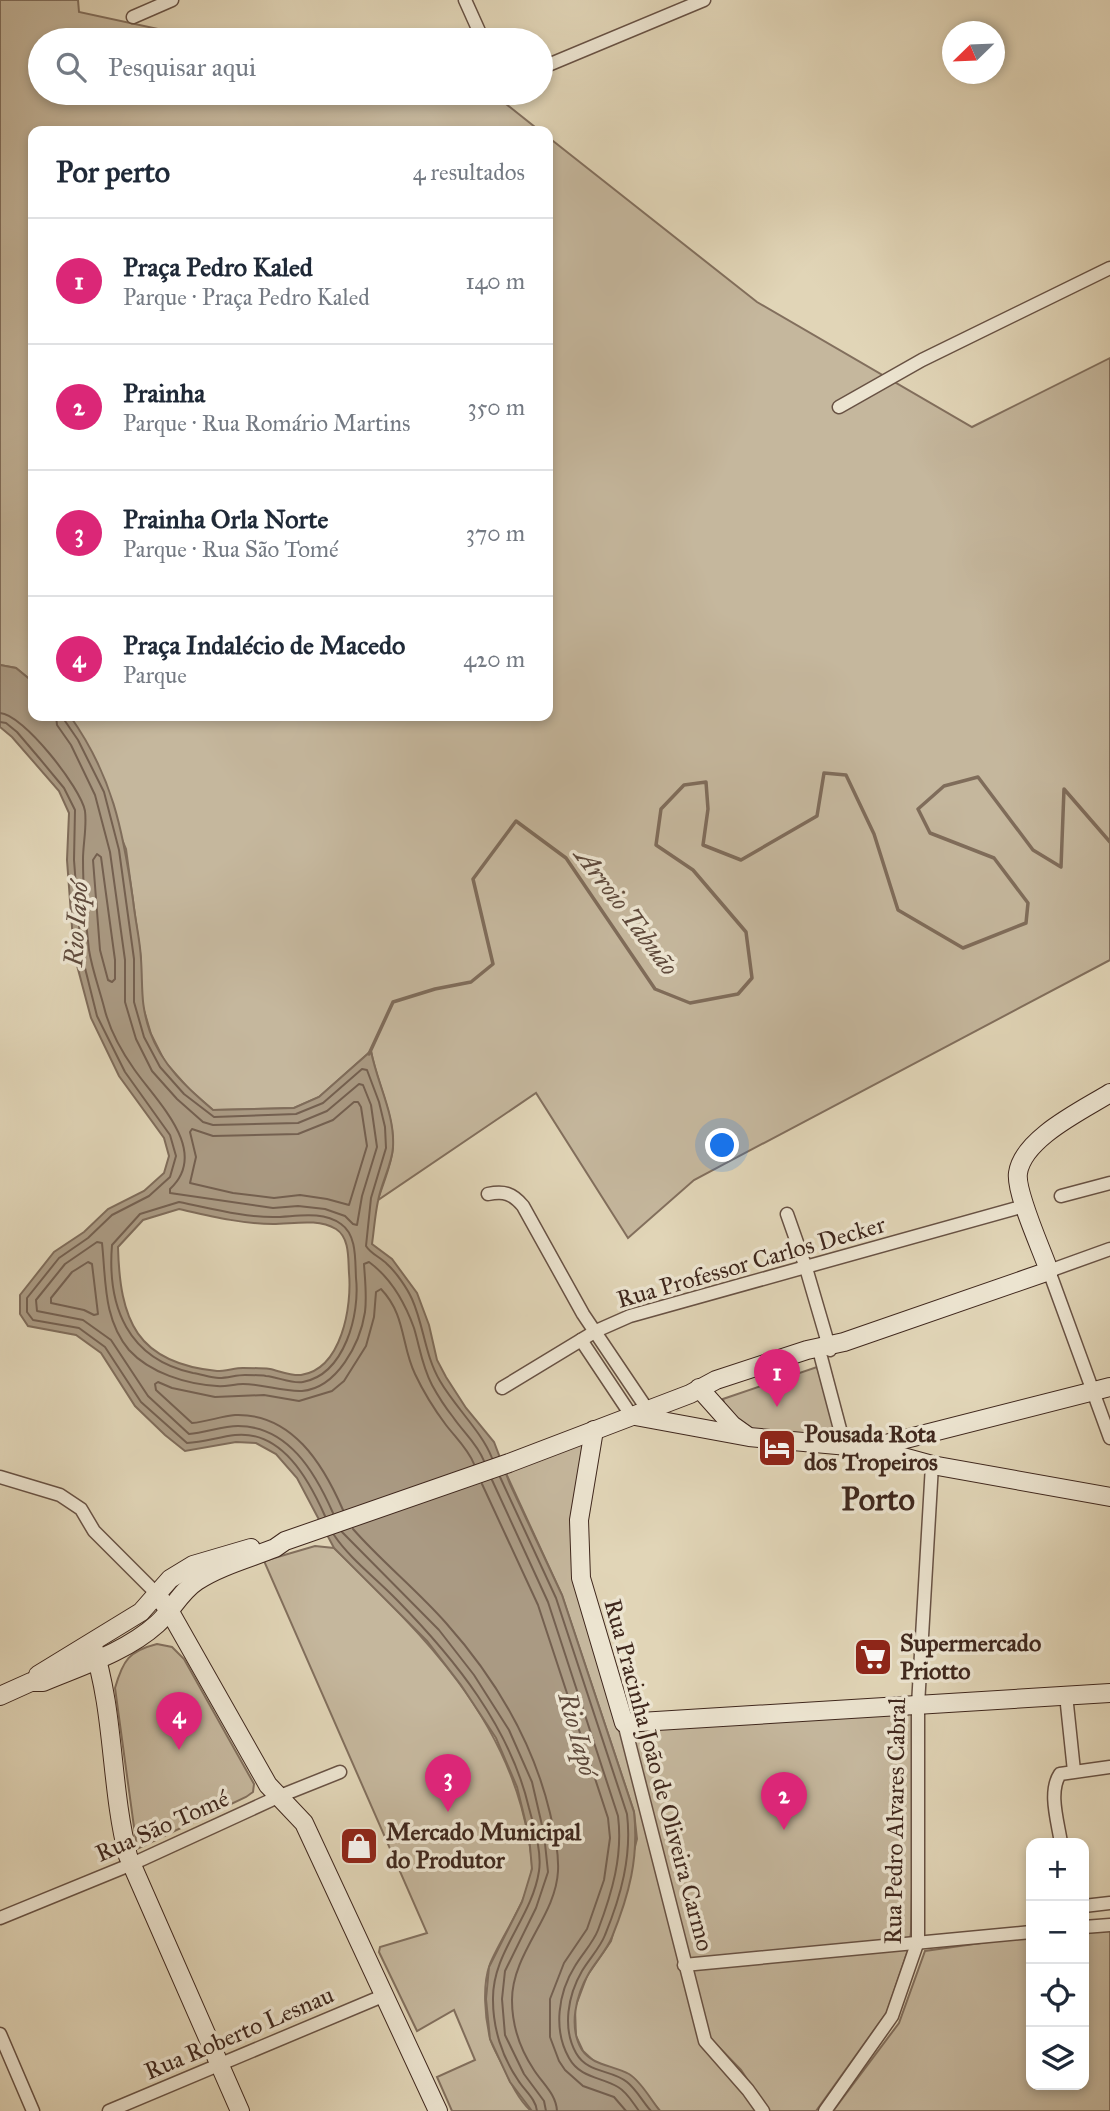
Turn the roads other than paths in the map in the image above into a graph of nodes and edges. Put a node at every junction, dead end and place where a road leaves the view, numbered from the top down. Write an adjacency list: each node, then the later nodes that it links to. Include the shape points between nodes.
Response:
1 (172, 0): 4 (street)
2 (465, 0): 5 (street)
3 (704, 0): 6 (street)
4 (133, 17)
5 (478, 28)
6 (553, 63)
7 (1110, 268): 8 (street, via 922,360)
8 (839, 407)
9 (1110, 1093): 13 (street, via 1048,1131 1024,1157 1018,1174)
10 (1110, 1183): 12 (street)
11 (488, 1194): 18 (street, via 514,1195 523,1206)
12 (1060, 1196)
13 (1024, 1206): 16 (street, Rua Professor Carlos Decker); 17 (street)
14 (787, 1214): 16 (street)
15 (1110, 1249): 17 (street)
16 (806, 1268): 18 (street, Rua Professor Carlos Decker, via 630,1316); 20 (street)
17 (1049, 1271): 20 (street); 22 (street)
18 (596, 1331): 19 (street, Rua Professor Carlos Decker); 24 (street)
19 (581, 1340): 21 (street, Rua Professor Carlos Decker); 24 (street)
20 (828, 1348): 23 (street, via 716,1380); 30 (street)
21 (502, 1388)
22 (1101, 1389): 28 (street); 29 (street)
23 (694, 1393): 24 (street); 25 (street, via 680,1408); 27 (street)
24 (639, 1412): 25 (street); 26 (street)
25 (684, 1425): 27 (street)
26 (594, 1430): 35 (street); 43 (street, Rua Pracinha João de Oliveira Carmo, via 579,1520 581,1578)
27 (749, 1437): 30 (street)
28 (920, 1437): 31 (street); 32 (street)
29 (1110, 1438)
30 (845, 1448): 31 (street)
31 (903, 1449): 32 (street)
32 (932, 1465): 34 (street); 42 (street, Rua Pedro Alvares Cabral)
33 (0, 1477): 36 (street, via 60,1495 81,1509 102,1539)
34 (1110, 1497)
35 (285, 1541): 36 (street, via 193,1565); 37 (street, via 200,1579 186,1588)
36 (156, 1593): 37 (street); 38 (street)
37 (170, 1612): 38 (street, via 156,1626); 47 (street, via 255,1764)
38 (101, 1648): 41 (street, via 43,1682 31,1682); 49 (street, via 111,1688 106,1703 122,1833)
39 (1110, 1693): 40 (street)
40 (1066, 1695): 42 (street); 45 (street)
41 (0, 1696)
42 (918, 1705): 43 (street); 56 (street, Rua Pedro Alvares Cabral)
43 (624, 1723): 57 (street, Rua Pracinha João de Oliveira Carmo)
44 (1110, 1767): 45 (street)
45 (1073, 1771): 48 (street, via 1060,1774 1055,1782)
46 (340, 1772): 47 (street, Rua São Tomé)
47 (279, 1796): 49 (street, Rua São Tomé); 58 (street, via 304,1822)
48 (1059, 1838)
49 (132, 1864): 52 (street, Rua São Tomé); 60 (street)
50 (1110, 1903): 51 (street)
51 (1089, 1905)
52 (0, 1918)
53 (1110, 1925): 54 (street)
54 (1089, 1927)
55 (1026, 1932): 56 (street)
56 (918, 1941): 57 (street); 66 (street, Rua Pedro Alvares Cabral, via 892,2016)
57 (684, 1965): 65 (street, Rua Pracinha João de Oliveira Carmo, via 705,2041)
58 (385, 1995): 60 (street, Rua Roberto Lesnau); 64 (street)
59 (0, 2034): 61 (street)
60 (219, 2064): 62 (street, Rua Roberto Lesnau); 63 (street)
61 (33, 2111)
62 (109, 2111)
63 (240, 2111)
64 (438, 2111)
65 (763, 2111)
66 (825, 2111)

